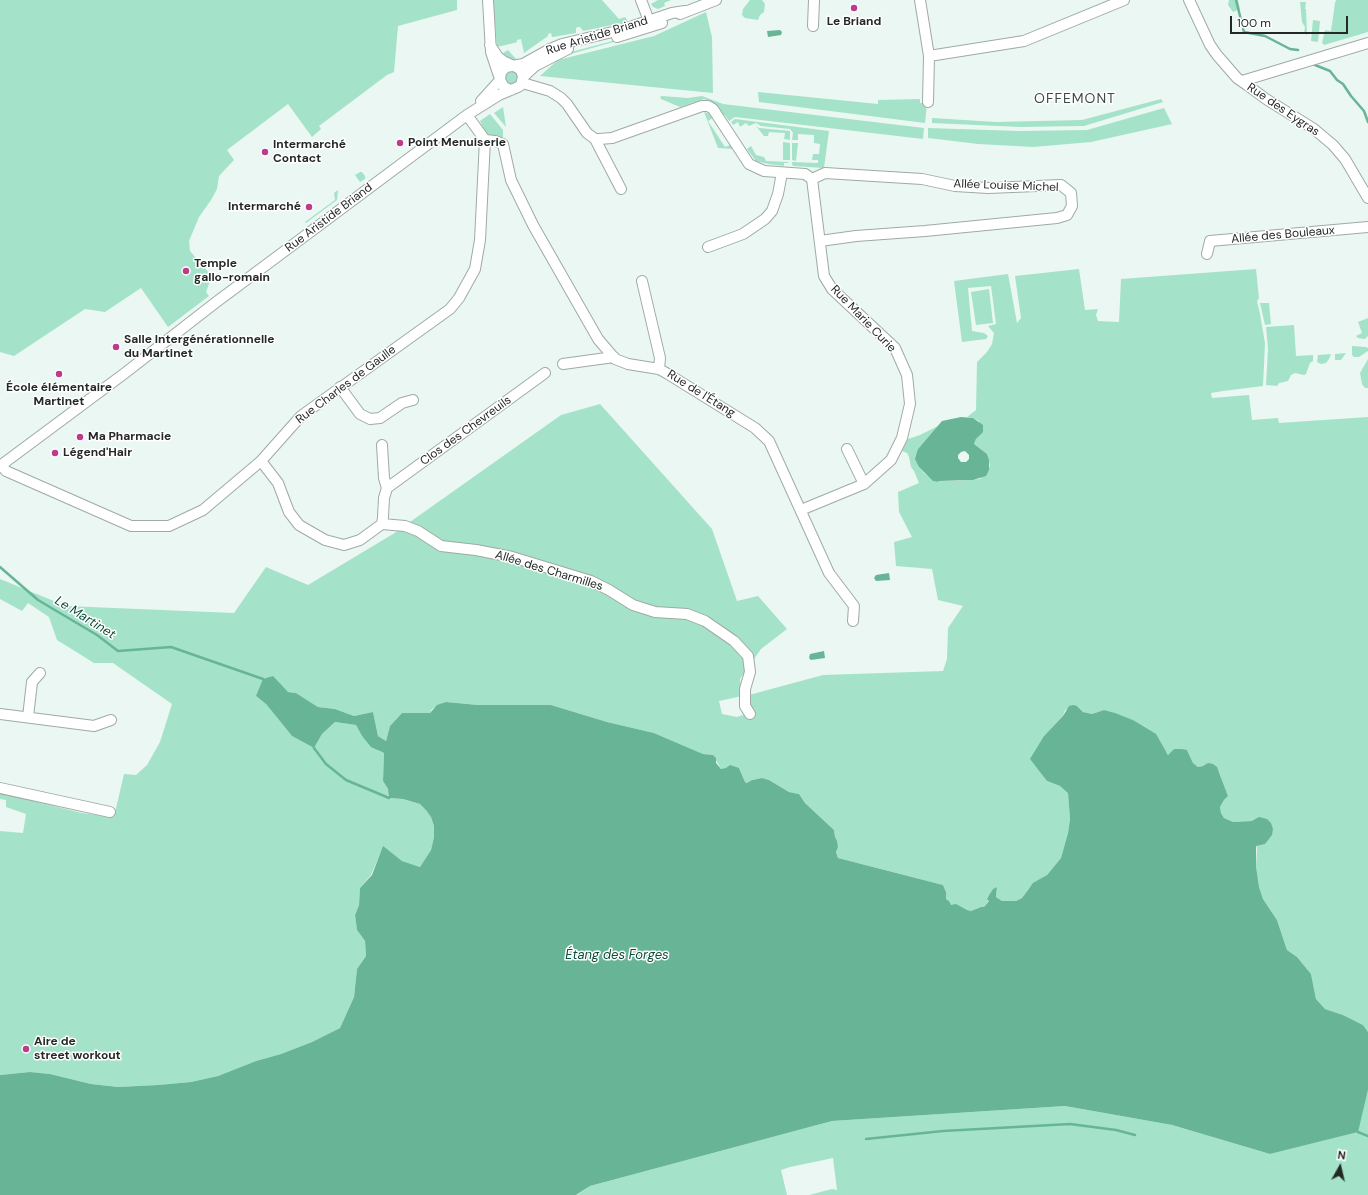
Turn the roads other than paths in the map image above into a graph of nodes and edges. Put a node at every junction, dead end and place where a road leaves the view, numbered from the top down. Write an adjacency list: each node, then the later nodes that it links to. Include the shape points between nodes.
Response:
1 (488, 0): 10 (street)
2 (641, 0): 8 (street)
3 (716, 0): 8 (street, Rue Aristide Briand, via 672,13)
4 (814, 0): 9 (street)
5 (920, 0): 12 (street)
6 (1124, 0): 12 (street, via 1024,41)
7 (1189, 0): 16 (street, Rue des Eygras, via 1217,55)
8 (650, 23): 13 (street, Rue Aristide Briand, via 562,44 523,64); 15 (street, Rue Aristide Briand, via 622,36 558,53 535,66)
9 (813, 26)
10 (490, 45): 13 (street, via 498,57); 14 (street)
11 (1367, 46): 16 (street)
12 (929, 56): 19 (street)
13 (512, 66): 14 (street, via 503,69); 15 (street, via 521,70)
14 (500, 78): 17 (street, via 504,87); 20 (street, Rue Aristide Briand, via 487,96)
15 (523, 79): 17 (street, via 521,85); 18 (street, via 526,84)
16 (1242, 81): 26 (street, Rue des Eygras, via 1266,100 1314,129 1333,145 1345,159)
17 (513, 90): 18 (street); 20 (street, Rue Aristide Briand, via 498,95)
18 (550, 91): 21 (street, via 567,104)
19 (928, 102)
20 (467, 115): 22 (street); 41 (street, Rue Aristide Briand)
21 (595, 139): 23 (street, via 612,138 708,106 713,109 749,164 764,171); 25 (street)
22 (486, 140): 32 (street, Rue de l'Étang, via 503,144 512,180 533,225 598,339); 36 (street, Rue Charles de Gaulle, via 480,240 475,269 459,298 450,309)
23 (782, 173): 24 (street, via 805,174); 29 (street, via 772,211 765,219 743,234)
24 (812, 179): 28 (street, Rue Marie Curie); 28 (street, Allée Louise Michel, via 825,173 922,179 955,186 988,188 1062,185 1071,193 1072,206 1067,215 1057,218)
25 (621, 189)
26 (1368, 198)
27 (1368, 227): 30 (street, Allée des Bouleaux, via 1210,241)
28 (820, 241): 42 (street, Rue Marie Curie, via 824,276 832,289 895,348 907,375 910,404 902,438 891,460)
29 (708, 247)
30 (1208, 254)
31 (642, 281): 34 (street, via 660,358)
32 (614, 357): 33 (street); 34 (street, Rue de l'Étang, via 628,364)
33 (563, 364)
34 (659, 369): 44 (street, Rue de l'Étang, via 755,428 769,441)
35 (546, 373): 43 (street, Clos des Chevreuils)
36 (340, 388): 37 (street, via 360,414 370,419 380,418 402,403); 40 (street, Rue Charles de Gaulle, via 301,416)
37 (413, 400)
38 (382, 445): 43 (street)
39 (847, 449): 42 (street)
40 (261, 460): 41 (street, Rue Charles de Gaulle, via 203,510 169,526 131,526 25,480); 45 (street, via 278,483 289,512 299,525 326,540 344,544 360,540)
41 (1, 466)
42 (864, 484): 44 (street, Rue Marie Curie)
43 (387, 488): 45 (street)
44 (801, 510): 46 (street, Rue de l'Étang, via 829,573 854,606)
45 (382, 524): 48 (street, Allée des Charmilles, via 418,530 441,546 512,557 591,581 633,605 655,612 686,614 705,621 734,641 748,656 750,672 745,689)
46 (853, 621)
47 (40, 673): 50 (street, via 32,682)
48 (748, 710)
49 (0, 714): 50 (street)
50 (28, 717): 51 (street, via 94,726)
51 (111, 720)
52 (0, 788): 53 (street)
53 (110, 812)

